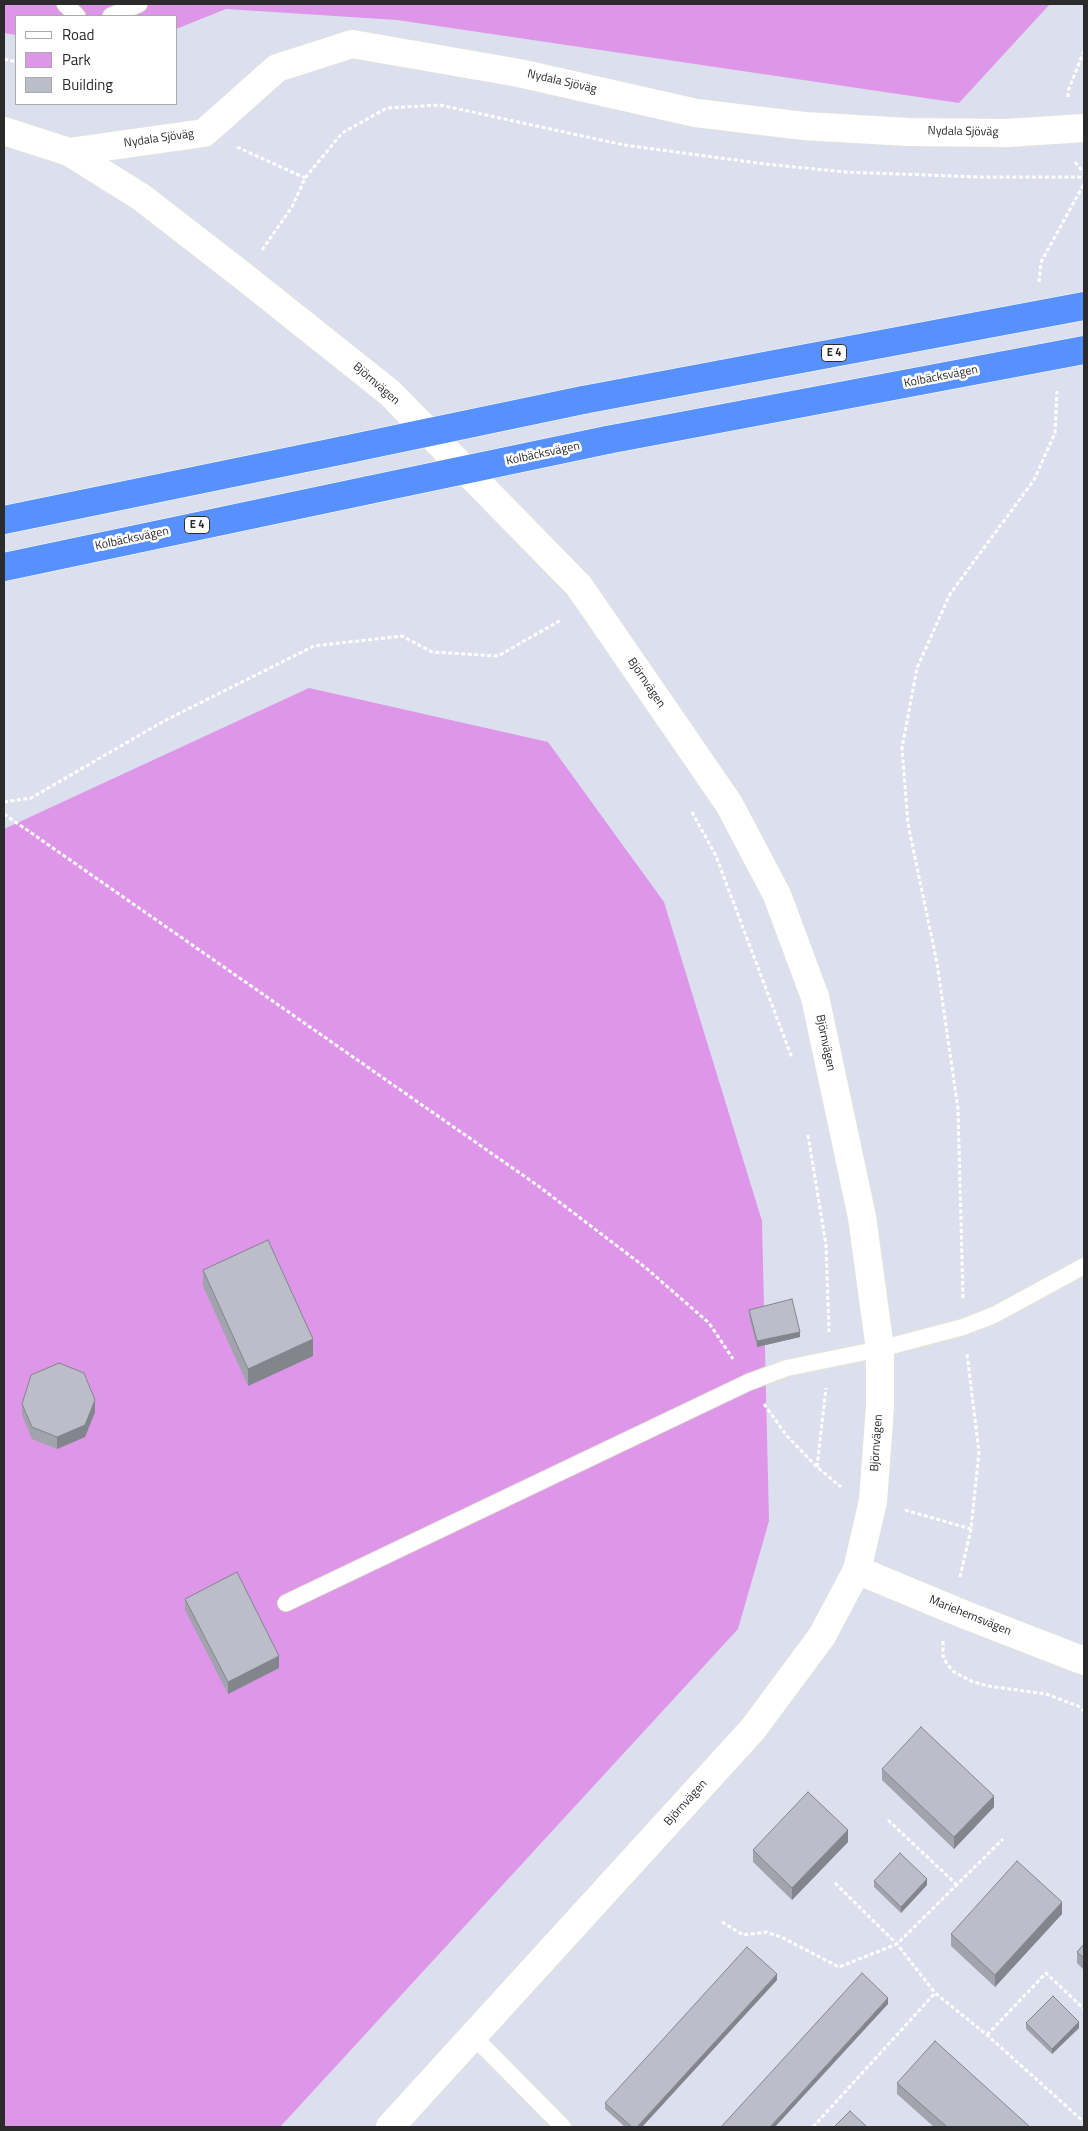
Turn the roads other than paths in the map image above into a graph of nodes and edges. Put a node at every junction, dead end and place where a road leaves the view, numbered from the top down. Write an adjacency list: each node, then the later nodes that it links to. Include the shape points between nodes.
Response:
1 (65, 4): 3 (lane)
2 (138, 4): 4 (lane)
3 (76, 15)
4 (113, 15)
5 (1084, 128): 7 (street, Nydala Sjöväg, via 1007,133 804,126 696,113 519,73 352,44 277,68 204,133)
6 (4, 131): 7 (street, Björnvägen)
7 (68, 152): 13 (street, Björnvägen, via 141,197 390,393 579,586 723,796 777,896 815,997 862,1217)
8 (1084, 306): 10 (highway, E 4, bridge, via 583,400)
9 (1084, 350): 11 (highway, Kolbäcksvägen / E 4, bridge, via 606,440)
10 (4, 520)
11 (4, 567)
12 (1084, 1266): 13 (lane, via 994,1315 963,1327)
13 (880, 1349): 14 (street, Björnvägen, via 880,1407 873,1501); 15 (lane, via 787,1368 749,1382)
14 (857, 1570): 16 (street, Mariehemsvägen); 17 (street, Björnvägen, via 822,1636 753,1729)
15 (286, 1603)
16 (1084, 1661)
17 (474, 2037): 18 (street, Björnvägen); 19 (lane)
18 (390, 2127)
19 (563, 2127)

